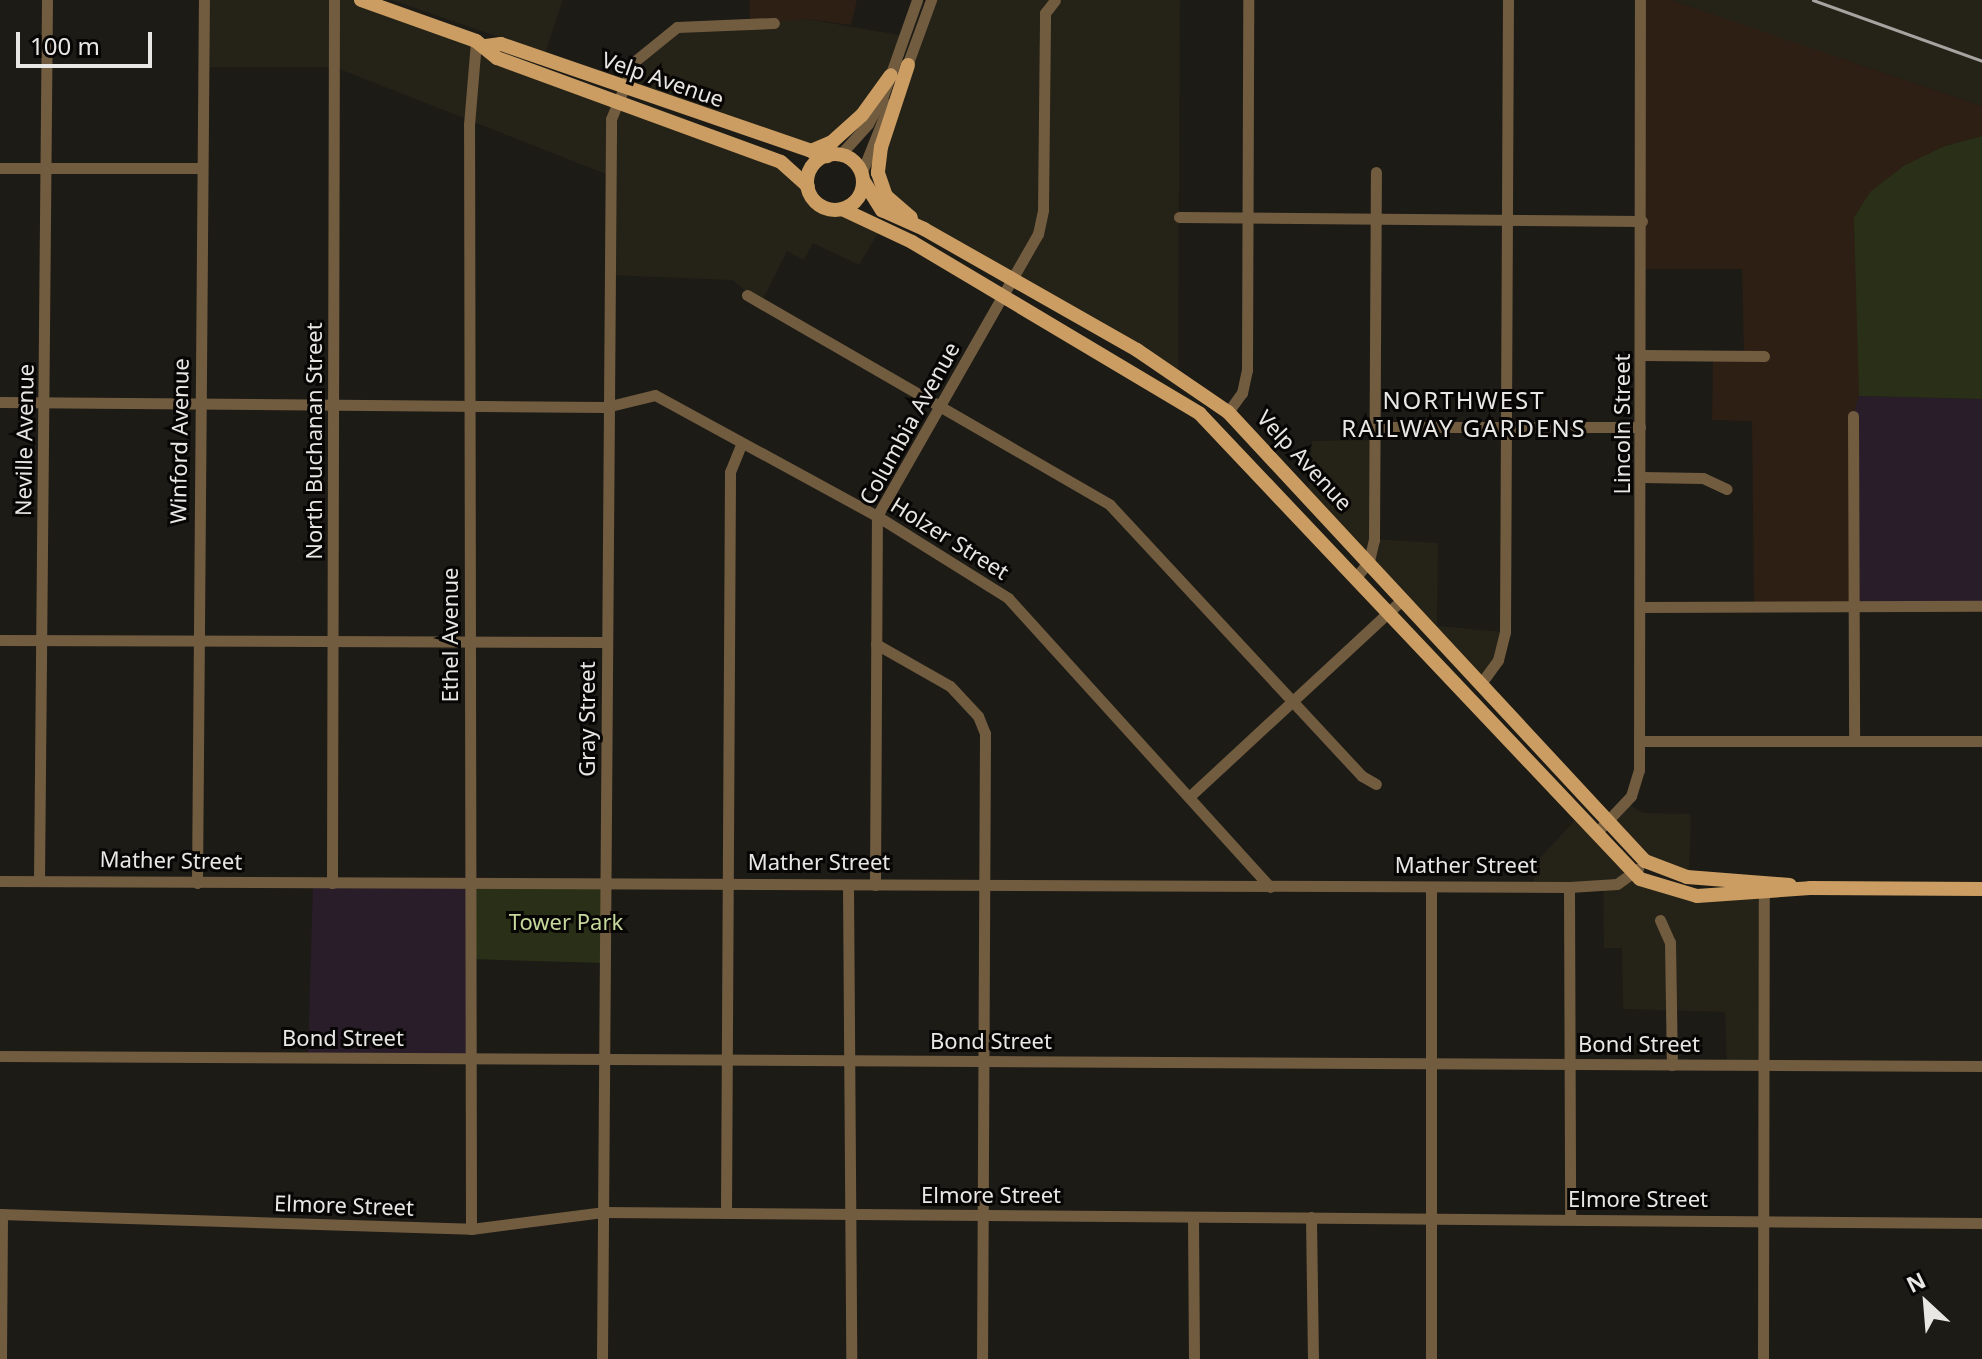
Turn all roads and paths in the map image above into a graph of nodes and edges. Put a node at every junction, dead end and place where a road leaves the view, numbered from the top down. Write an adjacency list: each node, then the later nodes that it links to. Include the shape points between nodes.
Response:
1 (47, 0): 19 (street, Neville Avenue)
2 (204, 0): 20 (street, Winford Avenue)
3 (334, 0): 39 (street, North Buchanan Street)
4 (361, 0): 12 (main road, Velp Avenue)
5 (917, 0): 14 (street)
6 (931, 0): 13 (street)
7 (1055, 0): 31 (street, Columbia Avenue, via 1045,13 1043,210 1038,234)
8 (1248, 0): 27 (street)
9 (1508, 0): 28 (street)
10 (1640, 0): 29 (street, Lincoln Street)
11 (774, 23): 15 (street, via 677,27 635,61)
12 (481, 44): 15 (main road, Velp Avenue, via 497,58); 40 (street, Ethel Avenue, via 469,125)
13 (908, 65): 22 (street); 30 (main road, via 881,147 878,173 889,200)
14 (891, 75): 16 (main road, via 862,115 832,142); 17 (street, via 868,124)
15 (619, 90): 16 (main road, Velp Avenue); 23 (main road, Velp Avenue, via 781,162); 41 (street, Gray Street, via 608,150)
16 (811, 151): 17 (main road, Velp Avenue)
17 (833, 156): 22 (main road); 23 (main road, via 812,168)
18 (0, 168): 19 (street)
19 (46, 168): 20 (street); 37 (street, Neville Avenue)
20 (202, 168): 38 (street, Winford Avenue)
21 (1376, 172): 26 (street)
22 (862, 176): 24 (main road, via 858,198); 30 (main road, Velp Avenue, via 882,210)
23 (808, 186): 24 (main road, via 819,205)
24 (842, 209): 33 (main road, Velp Avenue)
25 (1179, 217): 27 (street)
26 (1375, 217): 27 (street); 28 (street); 45 (street)
27 (1246, 219): 43 (street, via 1247,380)
28 (1506, 220): 29 (street); 46 (street)
29 (1642, 221): 34 (street, Lincoln Street)
30 (924, 229): 31 (main road, Velp Avenue)
31 (1015, 281): 33 (street, Columbia Avenue); 43 (main road, Velp Avenue, via 1178,374)
32 (747, 295): 42 (street)
33 (1005, 297): 42 (street, Columbia Avenue); 53 (main road, Velp Avenue, via 1190,405 1238,448)
34 (1642, 355): 35 (street); 47 (street, Lincoln Street)
35 (1764, 356)
36 (0, 402): 37 (street, Holzer Street)
37 (45, 403): 38 (street, Holzer Street); 60 (street, Neville Avenue)
38 (199, 403): 39 (street, Holzer Street); 61 (street, Winford Avenue)
39 (336, 404): 40 (street, Holzer Street); 62 (street, North Buchanan Street)
40 (470, 404): 41 (street, Holzer Street); 63 (street, Ethel Avenue)
41 (608, 406): 48 (street, Holzer Street, via 655,395); 64 (street, Gray Street)
42 (938, 406): 51 (street, Columbia Avenue); 67 (street, via 1110,505)
43 (1228, 412): 52 (main road, Velp Avenue)
44 (1853, 416): 55 (street)
45 (1376, 427): 46 (street); 52 (street)
46 (1504, 427): 47 (street); 66 (street, via 1505,640)
47 (1640, 427): 49 (street, Lincoln Street)
48 (742, 443): 51 (street, Holzer Street); 83 (street, via 730,472)
49 (1642, 477): 50 (street, via 1703,478); 57 (street, Lincoln Street)
50 (1727, 489)
51 (877, 516): 65 (street, Columbia Avenue); 72 (street, Holzer Street, via 1008,598)
52 (1369, 561): 53 (street); 54 (main road, Velp Avenue)
53 (1357, 576): 58 (main road, Velp Avenue)
54 (1403, 599): 58 (street); 66 (main road, Velp Avenue)
55 (1853, 605): 56 (street); 57 (street); 69 (street)
56 (1982, 606)
57 (1641, 607): 68 (street, Lincoln Street)
58 (1389, 611): 67 (street); 74 (main road, Velp Avenue)
59 (0, 640): 60 (street)
60 (42, 640): 61 (street); 78 (street, Neville Avenue)
61 (196, 641): 62 (street); 79 (street, Winford Avenue)
62 (333, 641): 63 (street); 80 (street, North Buchanan Street)
63 (470, 642): 64 (street); 81 (street, Ethel Avenue)
64 (607, 642): 82 (street, Gray Street)
65 (876, 644): 85 (street, Columbia Avenue); 86 (street, via 950,686 978,716 985,733)
66 (1482, 682): 73 (main road, Velp Avenue)
67 (1292, 700): 71 (street, via 1362,776); 72 (street)
68 (1640, 741): 69 (street); 73 (street, Lincoln Street, via 1634,790)
69 (1854, 741): 70 (street)
70 (1982, 741)
71 (1376, 784)
72 (1189, 797): 87 (street, Holzer Street)
73 (1608, 822): 74 (street, Lincoln Street); 75 (main road, Velp Avenue)
74 (1596, 833): 76 (main road, Velp Avenue)
75 (1645, 861): 76 (street, Mather Street); 90 (main road, via 1687,877)
76 (1633, 874): 89 (street, Mather Street, via 1611,886); 92 (main road, via 1689,896)
77 (0, 881): 78 (street, Mather Street)
78 (39, 881): 79 (street, Mather Street)
79 (197, 883): 80 (street, Mather Street)
80 (332, 883): 81 (street, Mather Street)
81 (469, 884): 82 (street, Mather Street); 95 (street, Ethel Avenue)
82 (606, 884): 83 (street, Mather Street); 96 (street, Gray Street)
83 (725, 884): 84 (street, Mather Street); 97 (street)
84 (848, 885): 85 (street, Mather Street); 98 (street)
85 (875, 885): 86 (street, Mather Street)
86 (983, 885): 87 (street, Mather Street); 99 (street)
87 (1270, 887): 88 (street, Mather Street)
88 (1431, 887): 89 (street, Mather Street); 100 (street)
89 (1569, 887): 101 (street)
90 (1810, 888): 91 (main road); 92 (main road)
91 (1982, 889)
92 (1764, 893): 102 (street)
93 (1660, 920): 103 (street, via 1670,942)
94 (0, 1056): 95 (street, Bond Street)
95 (468, 1059): 96 (street, Bond Street); 116 (street, Ethel Avenue)
96 (604, 1060): 97 (street, Bond Street); 105 (street, Gray Street)
97 (726, 1060): 98 (street, Bond Street); 106 (street)
98 (850, 1061): 99 (street, Bond Street); 108 (street)
99 (982, 1061): 100 (street, Bond Street); 109 (street)
100 (1431, 1063): 101 (street, Bond Street); 112 (street)
101 (1570, 1064): 103 (street, Bond Street); 113 (street)
102 (1763, 1064): 103 (street, Bond Street); 104 (street, Bond Street); 114 (street)
103 (1672, 1065)
104 (1982, 1066)
105 (603, 1212): 106 (street, Elmore Street); 116 (street, Elmore Street); 118 (street, Gray Street)
106 (726, 1213): 108 (street, Elmore Street)
107 (1, 1214): 116 (street, Elmore Street); 117 (street)
108 (851, 1214): 109 (street, Elmore Street); 119 (street)
109 (982, 1215): 110 (street, Elmore Street); 120 (street)
110 (1193, 1217): 111 (street, Elmore Street); 121 (street)
111 (1311, 1217): 112 (street, Elmore Street); 122 (street)
112 (1431, 1218): 113 (street, Elmore Street); 123 (street)
113 (1570, 1219): 114 (street, Elmore Street)
114 (1762, 1219): 115 (street, Elmore Street); 124 (street)
115 (1982, 1223)
116 (471, 1229)
117 (1, 1359)
118 (602, 1359)
119 (851, 1359)
120 (982, 1359)
121 (1194, 1359)
122 (1313, 1359)
123 (1431, 1359)
124 (1763, 1359)

